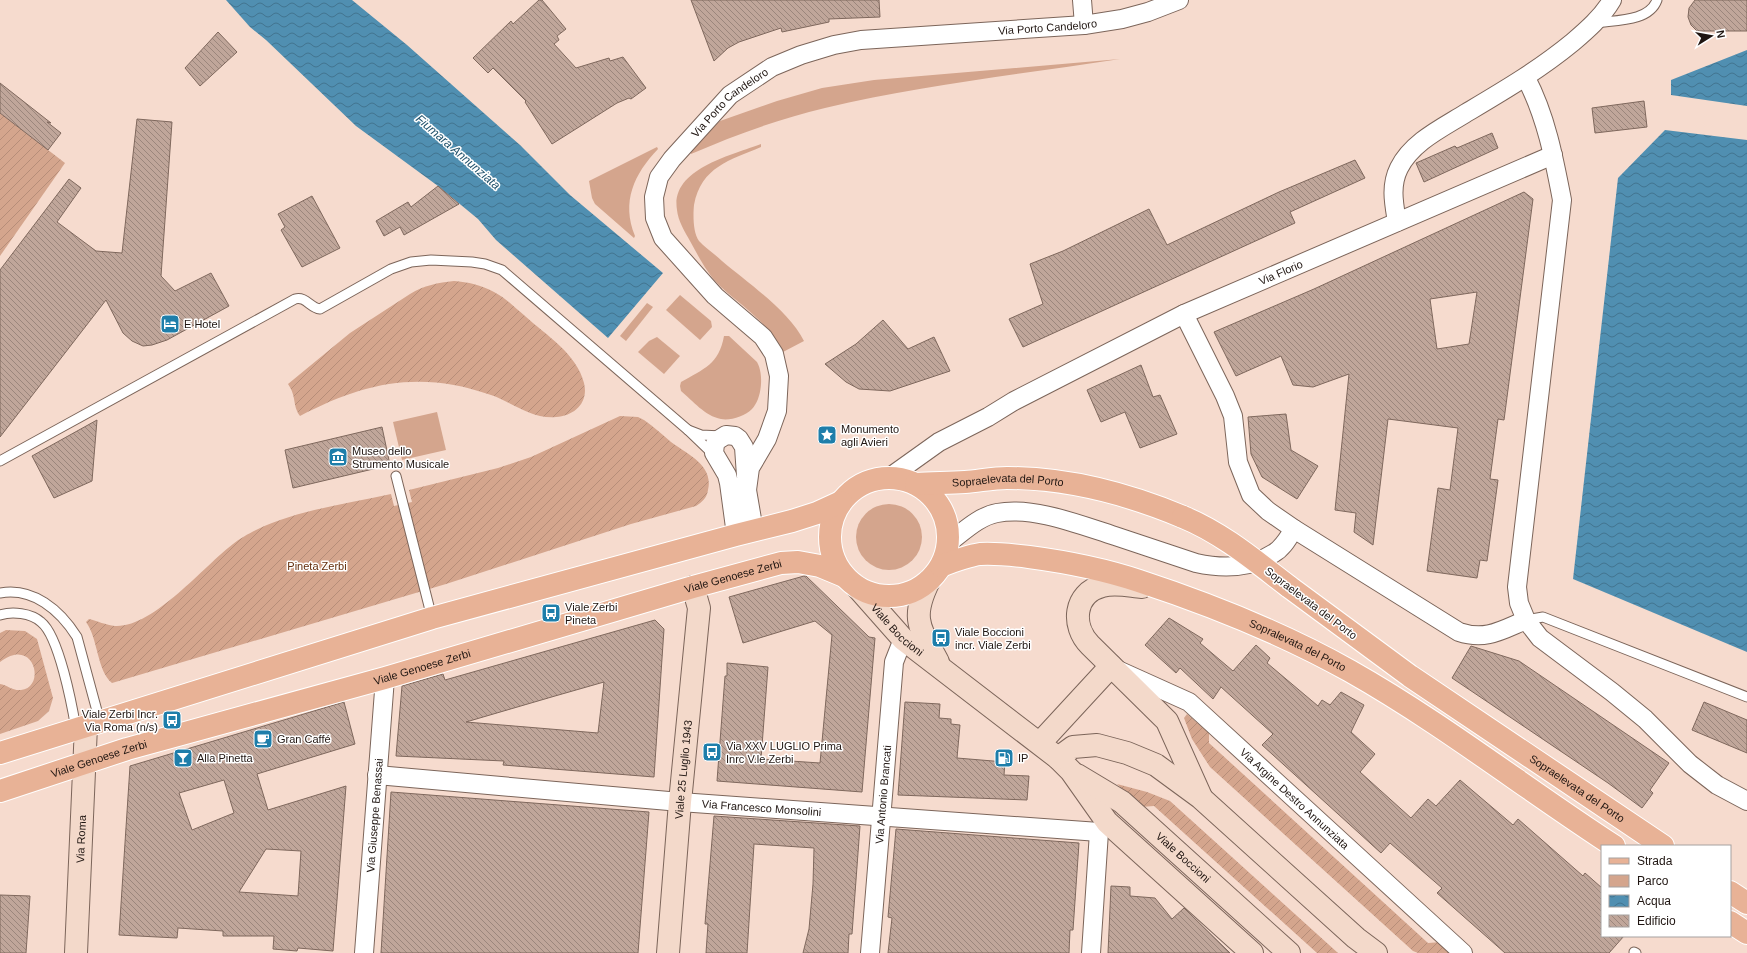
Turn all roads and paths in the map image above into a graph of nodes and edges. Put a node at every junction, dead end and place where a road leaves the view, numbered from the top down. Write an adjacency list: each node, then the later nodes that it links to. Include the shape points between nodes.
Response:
1 (1082, 0): 6 (street)
2 (1179, 0): 6 (street, Via Porto Candeloro, via 1122,19)
3 (1612, 0): 5 (street)
4 (1657, 0): 5 (lane, via 1653,9 1642,15)
5 (1593, 24): 7 (street)
6 (1084, 25): 18 (street, Via Porto Candeloro, via 861,40 801,54 772,67 730,95 659,176 654,197 655,218 663,238 715,296 763,337 778,365 780,388 777,411 767,439 750,468)
7 (1526, 78): 8 (street, via 1537,98); 9 (street, via 1411,150 1398,169 1392,192)
8 (1553, 155): 9 (street, Via Florio); 31 (street, via 1562,200 1517,587 1519,604)
9 (1397, 222): 10 (street, Via Florio)
10 (1184, 314): 16 (street, Via Florio, via 939,442); 20 (street, via 1233,416 1238,462 1251,495 1268,511)
11 (688, 430): 12 (lane, via 701,435); 13 (lane); 14 (lane, via 502,270 485,264 419,260 391,269 320,309 304,299 295,299)
12 (726, 435): 13 (street, via 715,444); 18 (street, via 735,436 744,447)
13 (716, 458): 21 (street, via 727,475)
14 (0, 461)
15 (396, 476): 30 (lane)
16 (890, 477): 17 (main road); 19 (main road, via 865,482 852,490)
17 (916, 484): 22 (main road, via 929,493 938,504 948,529); 51 (main road, Sopraelevata del Porto, bridge, via 1007,478 1068,484 1163,508 1202,525 1227,540 1410,676)
18 (747, 490): 21 (street)
19 (841, 502): 21 (main road, via 817,513); 24 (main road, via 831,525 831,550 836,564)
20 (1294, 529): 22 (street, via 1275,553 1250,564 1216,568 1196,564 1080,524 1016,511 985,517); 31 (street, via 1460,632 1471,636 1490,635)
21 (745, 533): 30 (main road)
22 (948, 543): 23 (main road, via 946,555)
23 (935, 574): 24 (main road, Viale Genoese Zerbi, via 910,592 899,596 871,594); 26 (main road, Sopralevata del Porto, via 961,559 980,554 1002,554 1063,561); 35 (street, Viale Boccioni, via 918,607 922,630)
24 (851, 582): 25 (main road, Viale Genoese Zerbi, via 820,566 798,562 781,563); 33 (street, Viale Boccioni)
25 (693, 587): 36 (main road, Viale Genoese Zerbi); 47 (street, Viale 25 Luglio 1943, via 699,608)
26 (1163, 589): 34 (street, Via Argine Destro Annunziata, via 1103,585 1086,596 1078,613 1080,631 1084,639); 50 (main road, Sopralevata del Porto, via 1286,638 1351,672 1418,713)
27 (0, 593): 28 (lane, via 22,593 38,598)
28 (51, 607): 32 (lane); 38 (lane, via 71,627 77,637)
29 (0, 615): 32 (lane, via 19,613)
30 (432, 618): 38 (main road)
31 (1526, 620): 37 (lane, via 1543,617); 46 (street, via 1540,638 1645,719 1690,764 1717,785)
32 (41, 621): 38 (lane, via 58,653 72,702)
33 (903, 639): 35 (street, Viale Boccioni); 48 (street, Via Antonio Brancati, via 894,662)
34 (1111, 666): 39 (street); 45 (street, Via Argine Destro Annunziata, via 1167,721); 65 (street, Via Argine Destro Annunziata, via 1189,702)
35 (942, 669): 39 (street, Viale Boccioni)
36 (385, 678): 41 (main road, Viale Genoese Zerbi, via 127,749); 43 (street, Via Giuseppe Benassai)
37 (1747, 697)
38 (88, 726): 40 (main road); 41 (street, Via Roma)
39 (1040, 743): 42 (street, Viale Boccioni)
40 (0, 753)
41 (85, 763): 44 (main road, Viale Genoese Zerbi); 57 (street, Via Roma)
42 (1065, 765): 45 (street, Via Argine Destro Annunziata, via 1073,747 1098,745 1156,765); 49 (street, Viale Boccioni); 63 (street, Viale Boccioni, via 1122,802)
43 (378, 775): 47 (street, Via Francesco Monsolini); 58 (street, Via Giuseppe Benassai)
44 (0, 791)
45 (1201, 798): 56 (street, Via Argine Destro Annunziata)
46 (1747, 801)
47 (680, 802): 48 (street, Via Francesco Monsolini); 59 (street, Viale 25 Luglio 1943)
48 (881, 817): 49 (street, Via Francesco Monsolini); 60 (street, Via Antonio Brancati)
49 (1103, 827): 61 (street); 62 (street, Viale Boccioni)
50 (1613, 845)
51 (1662, 845)
52 (1731, 893): 53 (main road)
53 (1747, 903)
54 (1731, 923): 55 (main road)
55 (1747, 933)
56 (1359, 946): 64 (street, Via Argine Destro Annunziata)
57 (76, 953)
58 (364, 953)
59 (668, 953)
60 (870, 953)
61 (1091, 953)
62 (1252, 953)
63 (1289, 953)
64 (1376, 953)
65 (1463, 953)

